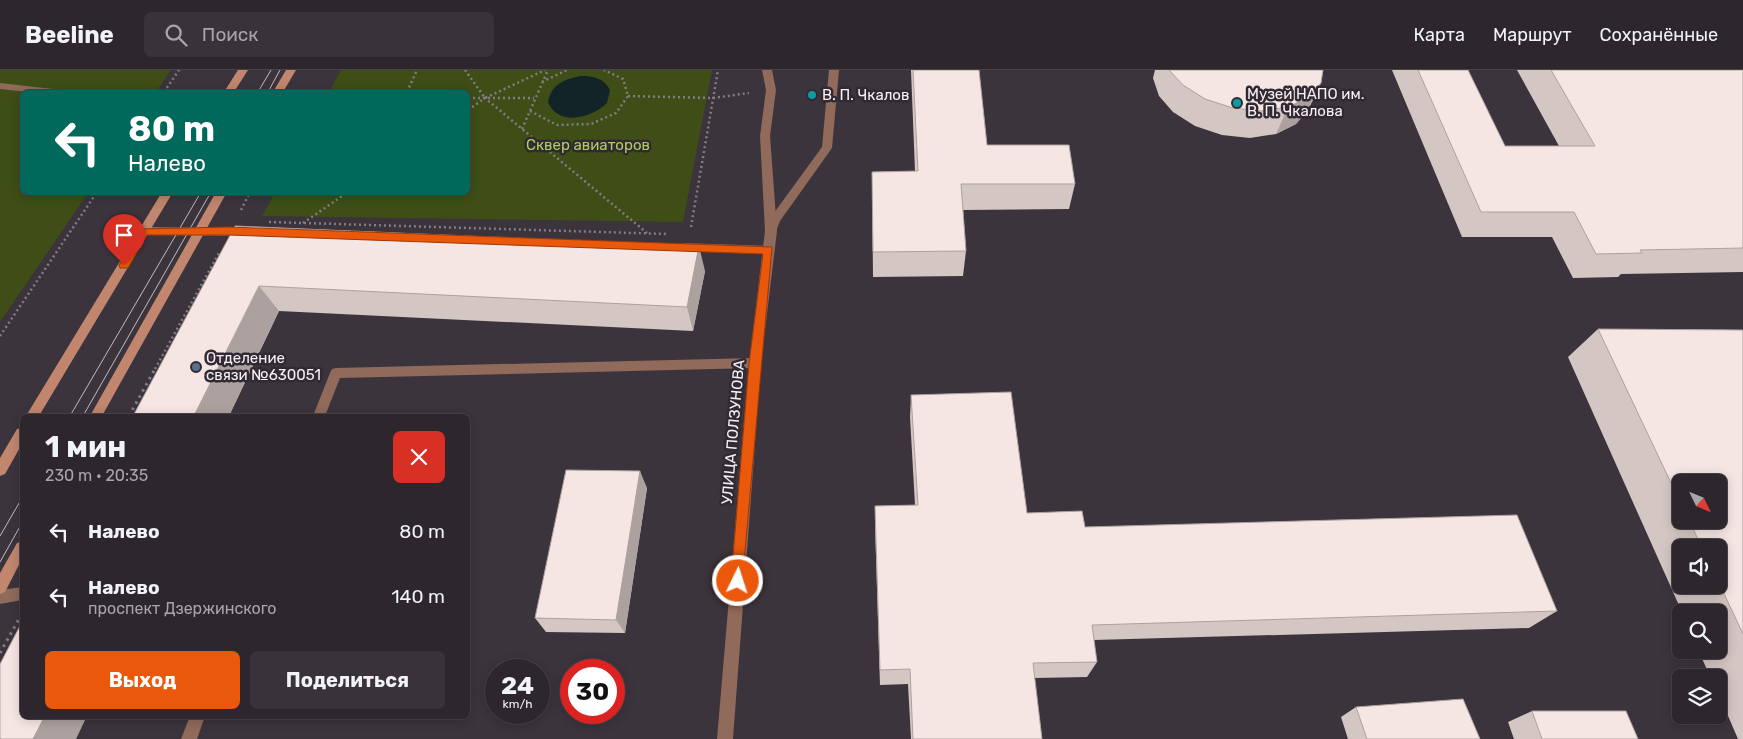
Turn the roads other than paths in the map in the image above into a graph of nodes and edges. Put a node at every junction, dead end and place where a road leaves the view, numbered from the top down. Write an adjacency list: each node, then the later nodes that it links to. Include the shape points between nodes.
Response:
1 (243, 70): 7 (main road)
2 (291, 70): 8 (main road)
3 (767, 70): 13 (street, УЛИЦА ПОЛЗУНОВА, via 772,90 765,136)
4 (834, 70): 13 (street, via 827,148 775,220)
5 (0, 86): 6 (street)
6 (35, 90)
7 (230, 90)
8 (279, 90)
9 (166, 195): 12 (main road)
10 (220, 195): 14 (main road)
11 (261, 227): 14 (street)
12 (144, 231): 14 (street); 18 (main road)
13 (771, 231): 16 (street, УЛИЦА ПОЛЗУНОВА)
14 (200, 233): 19 (main road)
15 (670, 247): 16 (street)
16 (768, 250): 17 (street, УЛИЦА ПОЛЗУНОВА)
17 (755, 363): 20 (street, via 336,373); 29 (street, УЛИЦА ПОЛЗУНОВА)
18 (33, 414)
19 (97, 414)
20 (319, 414)
21 (20, 436): 22 (main road)
22 (0, 470)
23 (20, 551): 24 (main road)
24 (0, 587)
25 (20, 594): 26 (street)
26 (0, 598)
27 (197, 719): 28 (street)
28 (189, 739)
29 (725, 739)

